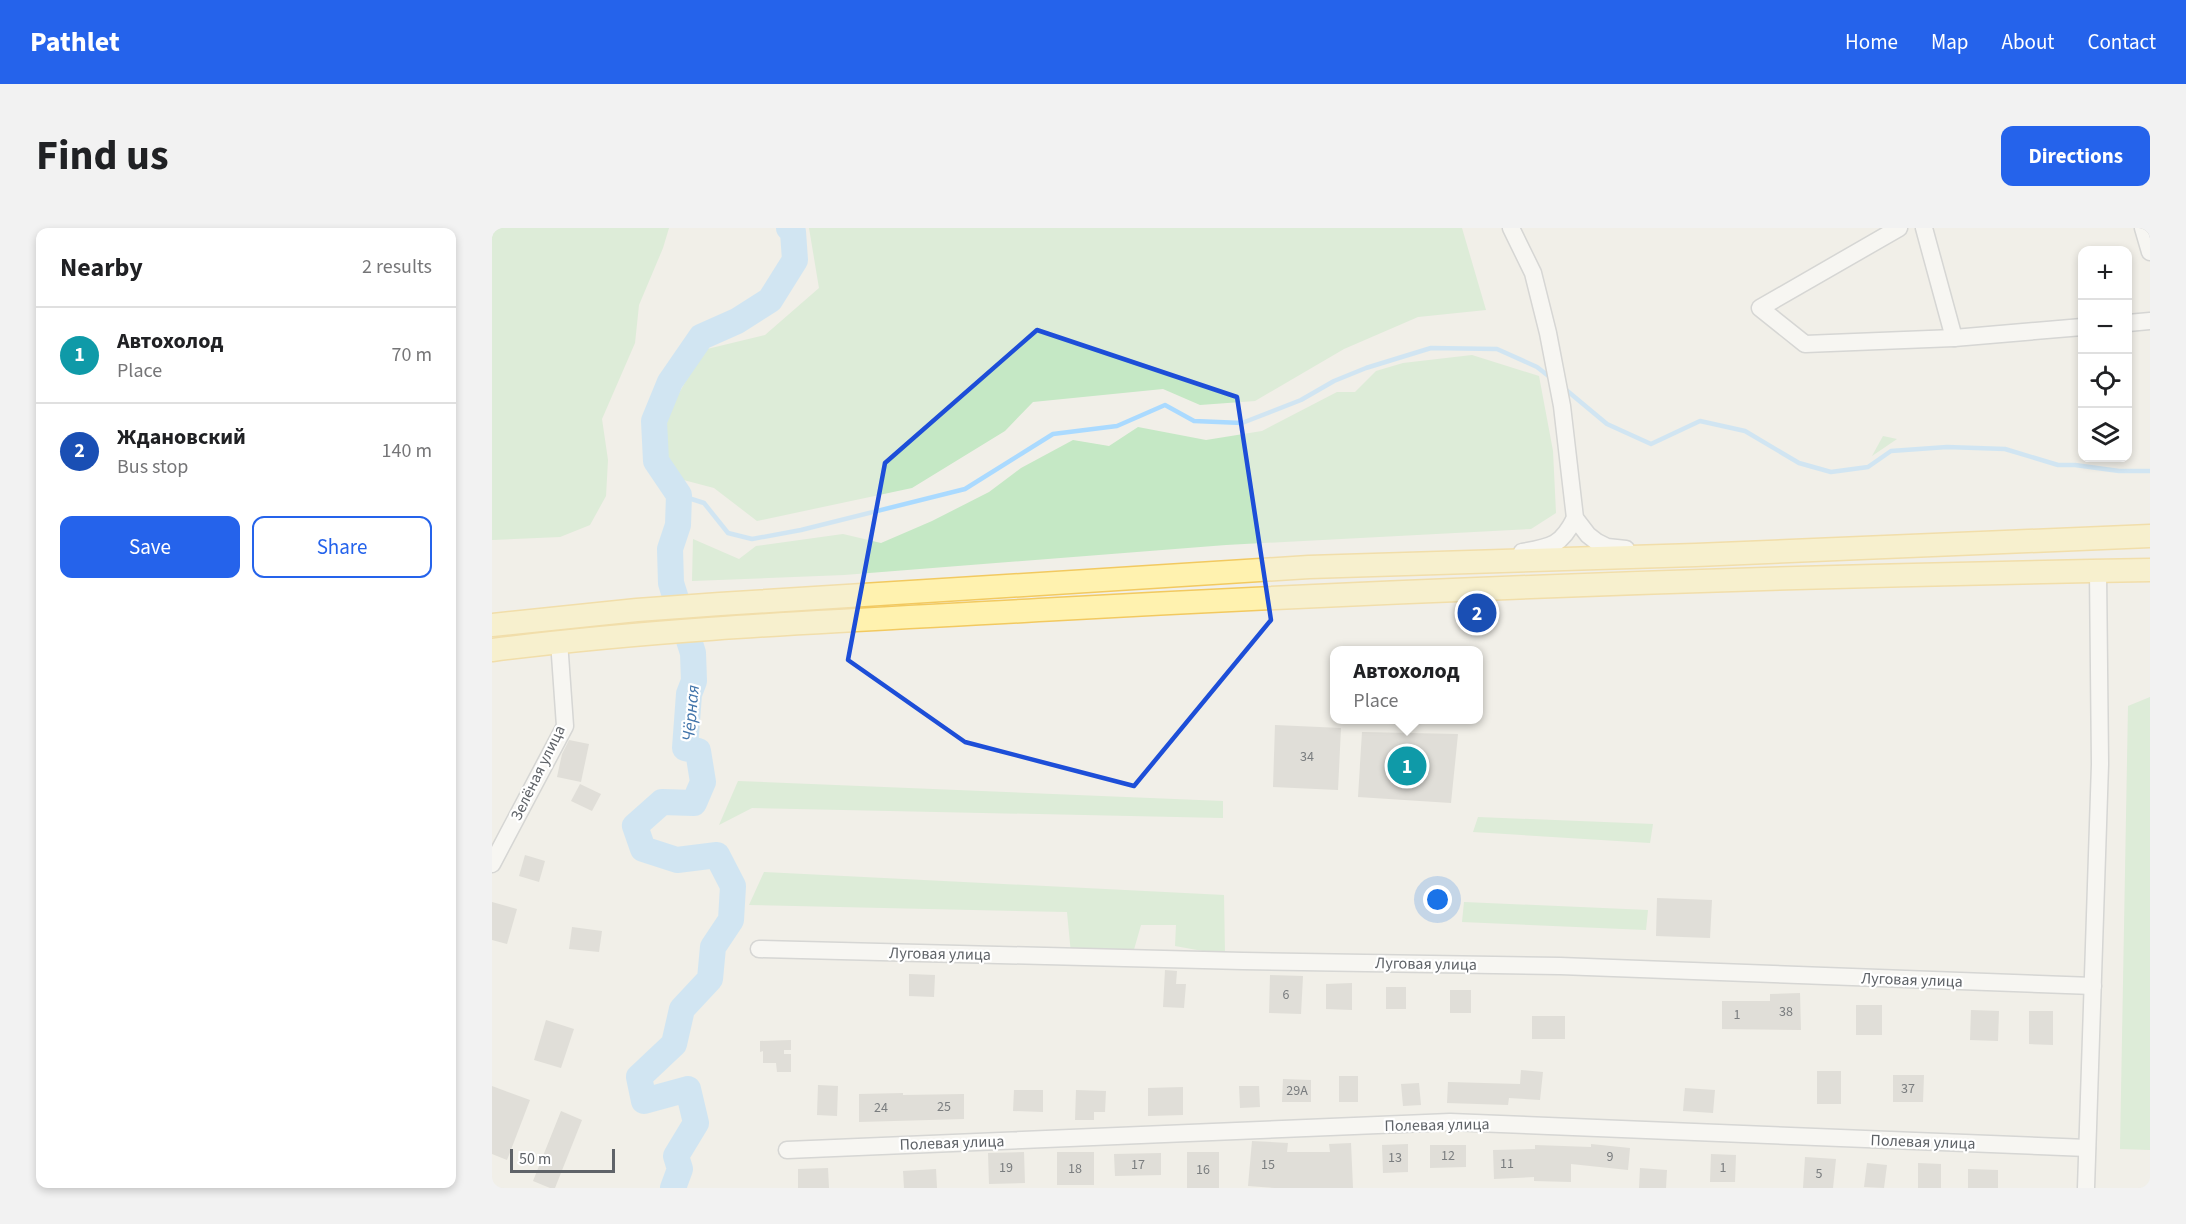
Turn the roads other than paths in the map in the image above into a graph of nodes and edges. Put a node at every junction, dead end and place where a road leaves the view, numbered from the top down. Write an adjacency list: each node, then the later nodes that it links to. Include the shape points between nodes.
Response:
1 (1511, 228): 10 (street, via 1533,273 1548,333 1562,406)
2 (1899, 228): 9 (street, via 1760,308 1805,344)
3 (1924, 228): 9 (street)
4 (2143, 228): 5 (street)
5 (2150, 252)
6 (2150, 321): 7 (street)
7 (2132, 323)
8 (2078, 327): 9 (street)
9 (1954, 338)
10 (1575, 518): 12 (street, via 1588,535 1607,547); 13 (street, via 1567,534 1549,548)
11 (2150, 536): 12 (main road)
12 (1696, 555): 13 (main road)
13 (1469, 562): 16 (main road, via 1309,567 720,604)
14 (2150, 570): 15 (main road)
15 (2098, 571): 17 (main road, via 1310,595 722,628); 21 (street, via 2100,764)
16 (492, 625)
17 (559, 641): 18 (main road); 19 (street, Зелёная улица, via 565,726)
18 (492, 650)
19 (492, 864)
20 (759, 949): 21 (street, Луговая улица, via 1560,966)
21 (2093, 986): 22 (street)
22 (2087, 1148): 23 (street, Полевая улица, via 1450,1122); 24 (street)
23 (787, 1150)
24 (2086, 1188)

